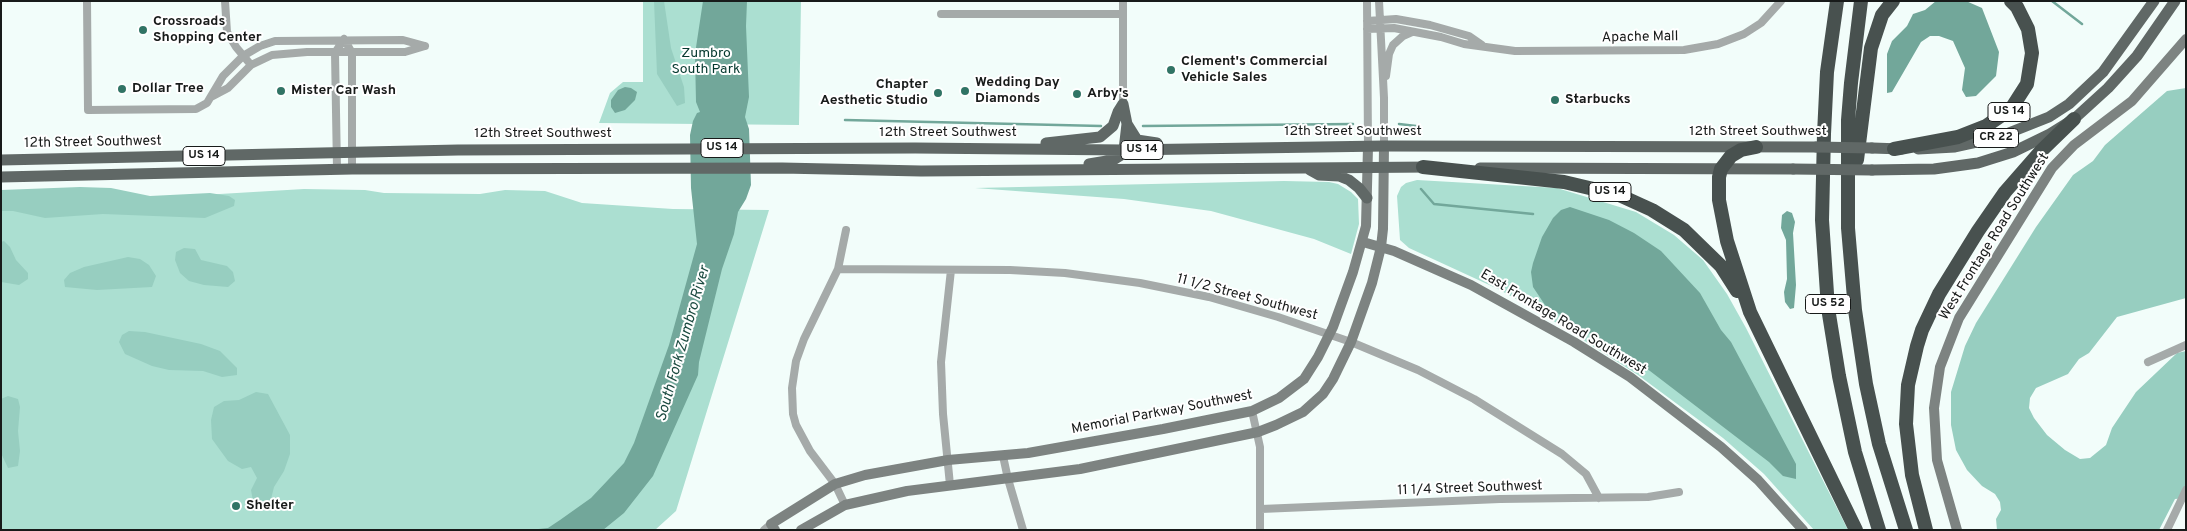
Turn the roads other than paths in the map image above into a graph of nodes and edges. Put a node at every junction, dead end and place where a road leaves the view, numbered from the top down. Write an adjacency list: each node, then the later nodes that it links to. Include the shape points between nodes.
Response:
1 (87, 1): 25 (street, via 88,110 182,110 202,106)
2 (225, 1): 23 (street, via 227,32)
3 (1123, 1): 14 (street)
4 (1367, 1): 16 (street, Memorial Parkway Southwest)
5 (1379, 1): 15 (street)
6 (1781, 1): 20 (street, Apache Mall, via 1756,28 1698,48 1531,51)
7 (1837, 1): 79 (highway, US 52, via 1827,72 1824,134 1822,220 1828,298 1839,376 1855,452)
8 (1862, 1): 50 (highway, US 52, via 1849,111)
9 (1893, 1): 50 (highway, via 1882,16 1871,48)
10 (2011, 1): 35 (highway, US 14, via 2028,29 2032,53 2027,84 2011,110 1986,126 1958,137)
11 (2154, 1): 35 (main road, CR 22, via 2104,72 2069,104 2049,117 1974,144)
12 (2175, 1): 28 (main road, via 2124,72)
13 (941, 14): 14 (street)
14 (1123, 14): 27 (street)
15 (1381, 24): 16 (street); 17 (street, Apache Mall); 20 (street, via 1396,19 1453,30); 26 (street)
16 (1367, 25): 31 (street, Memorial Parkway Southwest)
17 (1415, 32): 20 (street, Apache Mall); 26 (street, via 1402,36 1393,45)
18 (2186, 38): 82 (street, West Frontage Road Southwest, via 2132,101 2063,154 1959,318 1940,367 1934,408 1937,460)
19 (344, 39): 21 (street); 22 (street); 22 (street, via 403,40 424,46 405,52); 23 (street, via 276,42 260,46)
20 (1485, 47)
21 (335, 53): 22 (street); 24 (street, via 279,54); 37 (street)
22 (352, 53): 38 (street)
23 (243, 56): 24 (street); 25 (street, via 227,71)
24 (251, 65): 25 (street, via 228,88)
25 (210, 97)
26 (1384, 98): 30 (street)
27 (1123, 104): 29 (main road); 33 (main road, via 1113,126 1100,137)
28 (2074, 119): 46 (main road, bridge, via 2031,143 1978,163 1934,169); 81 (highway, via 2005,192 1939,294 1922,330 1908,385 1906,424 1912,475)
29 (1127, 124): 34 (main road, via 1137,140 1170,144); 36 (main road)
30 (1384, 146): 31 (main road, 12th Street Southwest / US 14); 32 (main road, 12th Street Southwest / US 14); 43 (street)
31 (1368, 147): 34 (main road, 12th Street Southwest / US 14); 42 (street, Memorial Parkway Southwest)
32 (1756, 147): 35 (main road, 12th Street Southwest / US 14, bridge); 46 (highway, via 1736,153)
33 (1010, 148): 36 (main road, 12th Street Southwest / US 14); 38 (main road, 12th Street Southwest / US 14)
34 (1180, 149): 36 (main road, 12th Street Southwest / US 14)
35 (1894, 149)
36 (1124, 150): 47 (main road, via 1113,160)
37 (336, 151): 38 (main road, 12th Street Southwest / US 14); 39 (main road, 12th Street Southwest / US 14); 44 (street)
38 (351, 151): 45 (street)
39 (1, 160)
40 (1423, 167): 43 (main road, US 14); 46 (main road); 56 (highway, US 14, via 1572,183 1637,202 1674,222 1706,250 1721,266)
41 (1306, 168): 42 (main road, US 14); 47 (main road, US 14); 49 (main road, via 1319,175 1349,180)
42 (1368, 168): 43 (main road, US 14); 49 (street, Memorial Parkway Southwest)
43 (1383, 168): 53 (street)
44 (337, 169): 45 (main road, US 14); 48 (main road, US 14)
45 (352, 169): 47 (main road, US 14)
46 (1721, 169): 56 (highway, via 1718,190 1724,227)
47 (1049, 170)
48 (1, 177)
49 (1367, 198): 52 (street, Memorial Parkway Southwest)
50 (1848, 228): 80 (highway, US 52, via 1866,384 1879,444)
51 (846, 230): 54 (street)
52 (1363, 242): 53 (street, East Frontage Road Southwest); 57 (street, Memorial Parkway Southwest)
53 (1381, 247): 58 (street); 77 (street, East Frontage Road Southwest, via 1471,285 1630,377 1721,447 1758,480)
54 (838, 269): 55 (street, 11 1/2 Street Southwest); 66 (street, via 799,354 792,388 796,425 810,451)
55 (951, 270): 57 (street, 11 1/2 Street Southwest, via 1055,272 1140,283 1208,297); 64 (street, via 942,362)
56 (1750, 312): 78 (highway, US 14)
57 (1330, 334): 58 (street, 11 1/2 Street Southwest); 61 (street, Memorial Parkway Southwest, via 1304,378 1279,398)
58 (1351, 342): 62 (street, via 1333,379 1314,403 1292,418); 70 (street, 11 1/2 Street Southwest, via 1418,370 1499,413 1578,467 1586,474)
59 (2186, 345): 60 (street)
60 (2148, 362)
61 (1252, 410): 62 (street); 63 (street, Memorial Parkway Southwest)
62 (1258, 432): 65 (street, via 1080,469); 72 (street)
63 (1004, 456): 64 (street, Memorial Parkway Southwest); 65 (street)
64 (948, 460): 66 (street, Memorial Parkway Southwest, via 864,475); 67 (street)
65 (1008, 479): 67 (street); 75 (street)
66 (835, 484): 71 (street); 73 (street, Memorial Parkway Southwest)
67 (950, 485): 71 (street)
68 (2186, 490): 83 (street)
69 (1679, 492): 70 (street, 11 1/4 Street Southwest, via 1648,497)
70 (1599, 498): 72 (street, 11 1/4 Street Southwest)
71 (845, 505): 74 (street)
72 (1261, 509): 76 (street)
73 (770, 528)
74 (801, 530)
75 (1023, 530)
76 (1260, 530)
77 (1803, 530)
78 (1856, 530)
79 (1879, 530)
80 (1906, 530)
81 (1926, 530)
82 (1957, 530)
83 (2167, 530)

